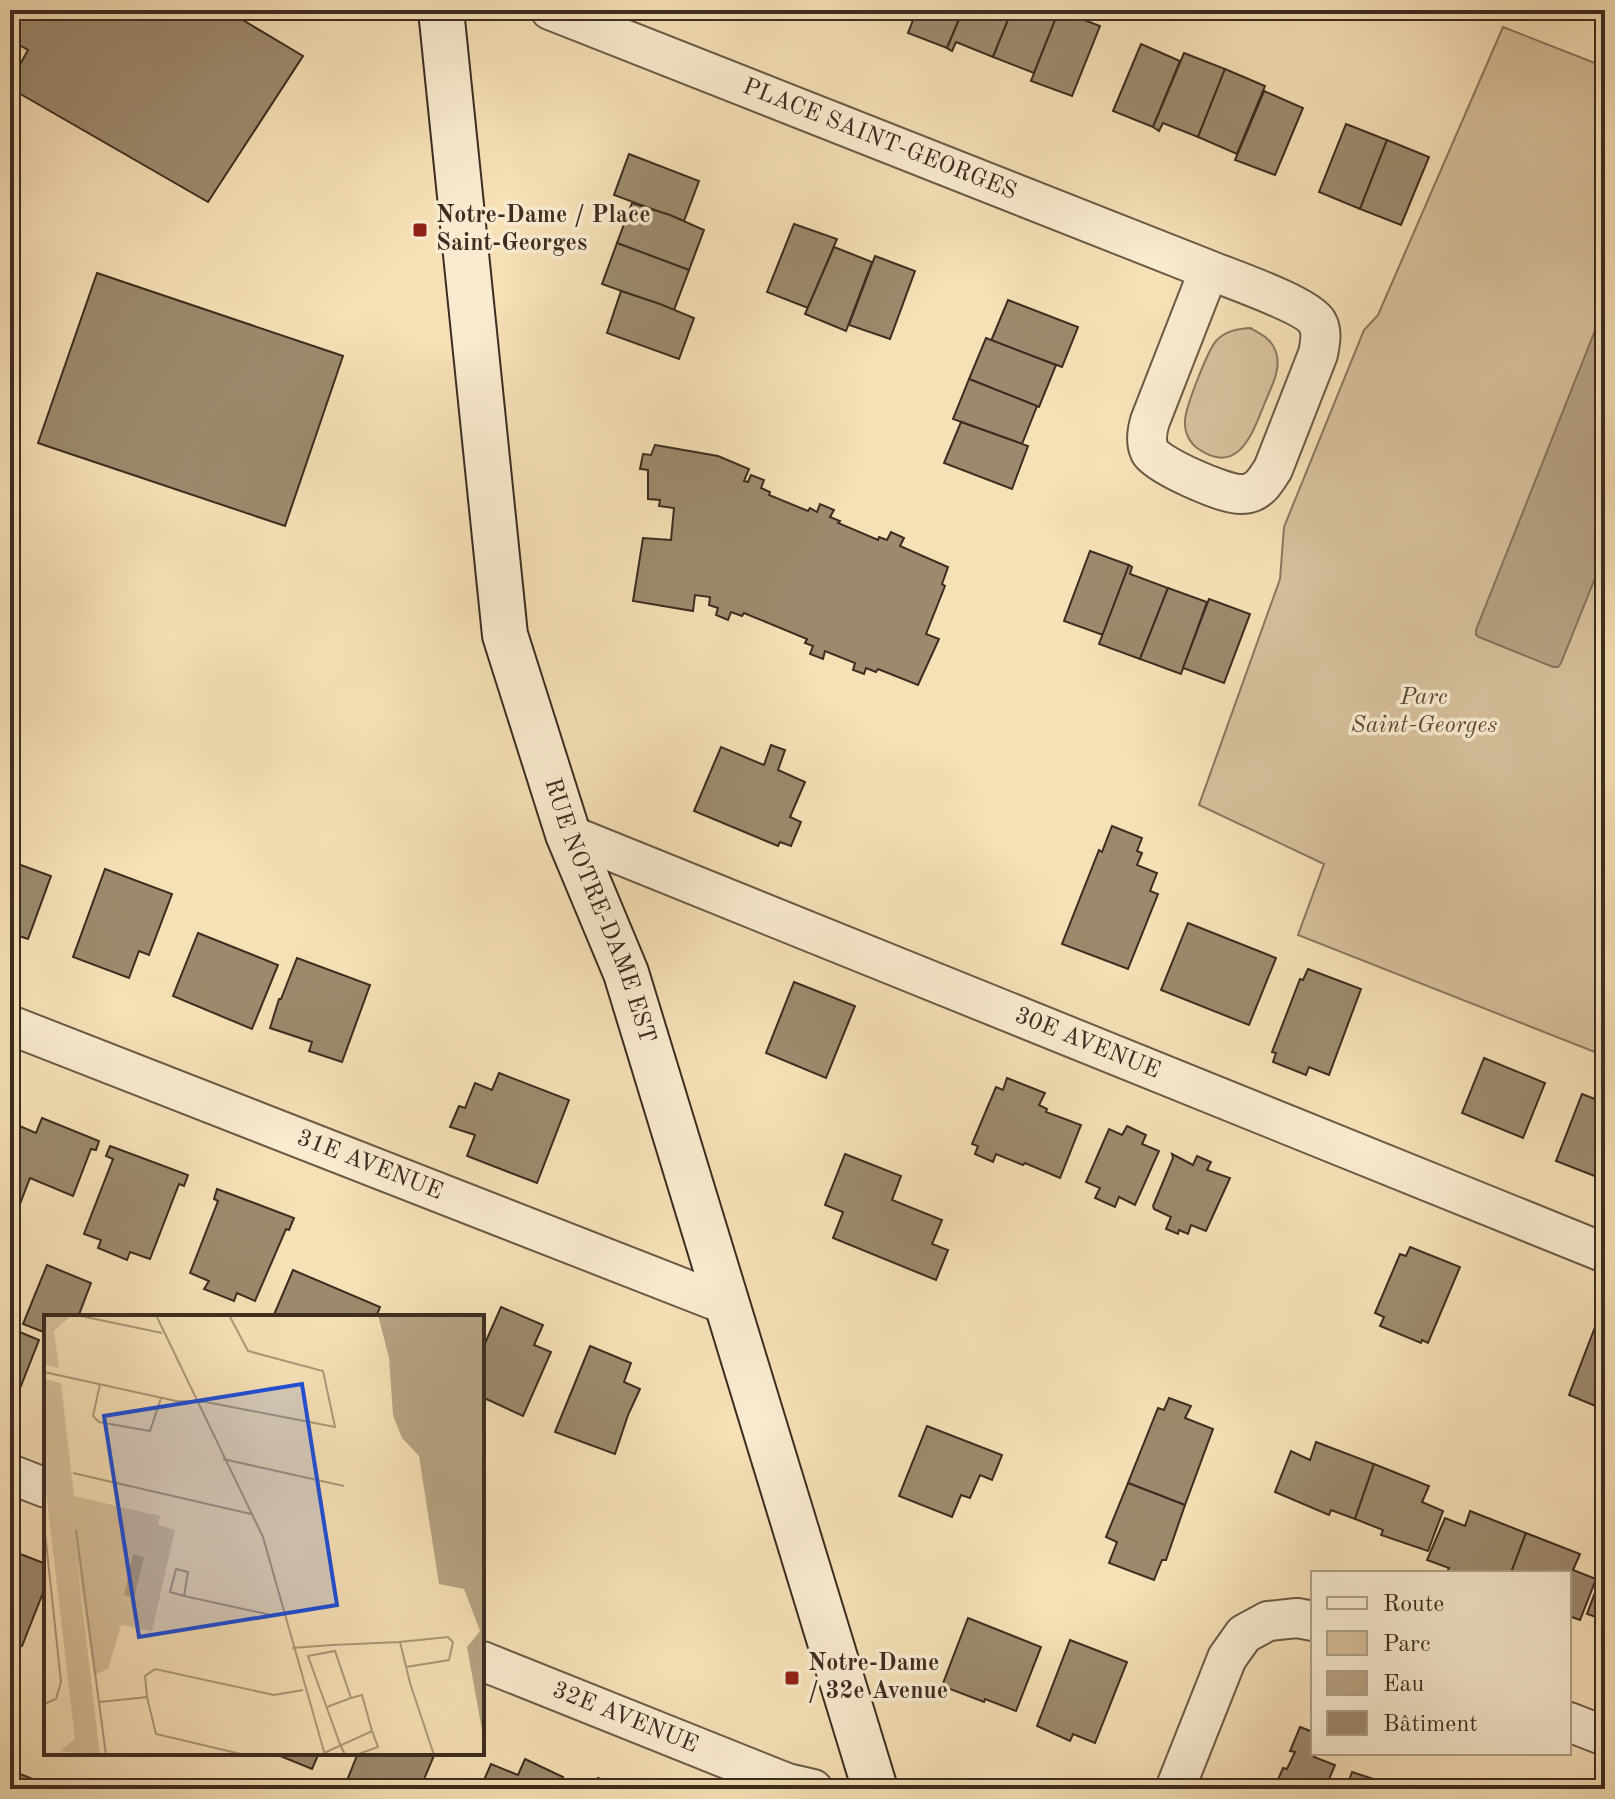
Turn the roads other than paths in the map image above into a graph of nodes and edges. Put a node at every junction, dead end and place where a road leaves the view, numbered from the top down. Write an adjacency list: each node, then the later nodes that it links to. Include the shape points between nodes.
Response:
1 (441, 10): 4 (main road, RUE NOTRE-DAME EST, via 505,635)
2 (550, 10): 3 (street, PLACE SAINT-GEORGES)
3 (1209, 270): 3 (street, PLACE SAINT-GEORGES, via 1297,306 1319,325 1318,354 1273,469 1254,492 1226,491 1169,468 1148,449 1150,421)
4 (568, 834): 6 (street, 30E AVENUE); 7 (main road, RUE NOTRE-DAME EST, via 626,973)
5 (10, 1025): 7 (street, 31E AVENUE)
6 (1605, 1253)
7 (729, 1306): 15 (main road, RUE NOTRE-DAME EST)
8 (10, 1474): 9 (street)
9 (44, 1487)
10 (1311, 1621): 16 (street, via 1268,1621 1244,1634 1227,1658)
11 (484, 1662): 14 (street, 32E AVENUE)
12 (1571, 1723): 13 (street)
13 (1605, 1736)
14 (813, 1789)
15 (875, 1789)
16 (1175, 1789)

